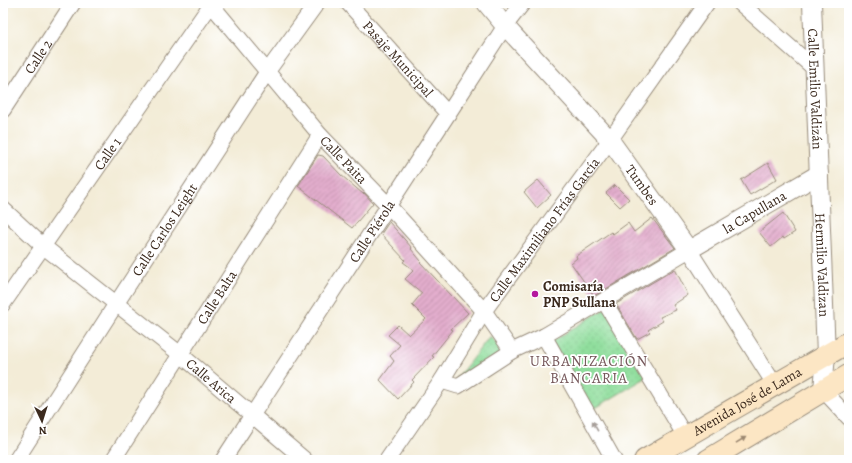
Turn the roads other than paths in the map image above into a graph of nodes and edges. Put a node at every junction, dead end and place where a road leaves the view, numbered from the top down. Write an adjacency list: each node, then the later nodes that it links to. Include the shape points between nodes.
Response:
1 (73, 3): 13 (street, Calle 2)
2 (211, 3): 12 (street, Calle Paita); 20 (street, Calle 1)
3 (317, 3): 12 (street, Calle Carlos Leight)
4 (348, 3): 14 (street, Pasaje Municipal)
5 (486, 3): 10 (street, Tumbes)
6 (522, 3): 10 (street, Calle Piérola)
7 (707, 3): 16 (street, Calle Maximiliano Frías García)
8 (740, 3): 11 (street)
9 (812, 3): 11 (street, Calle Emilio Valdizán)
10 (505, 26): 14 (street, Calle Piérola); 16 (street, Tumbes)
11 (815, 69): 17 (street, Calle Emilio Valdizán)
12 (267, 72): 15 (street, Calle Paita); 24 (street, Calle Carlos Leight)
13 (3, 110)
14 (448, 114): 18 (street, Calle Piérola)
15 (320, 134): 18 (street, Calle Paita); 29 (street, Calle Balta)
16 (610, 140): 21 (street, Tumbes); 25 (street, Calle Maximiliano Frías García)
17 (819, 174): 21 (street, la Capullana); 30 (street, Hermilio Valdizan)
18 (388, 205): 25 (street, Calle Paita); 35 (street, Calle Piérola)
19 (3, 209): 20 (street, Calle Arica)
20 (43, 246): 23 (street, Calle 1); 24 (street, Calle Arica)
21 (688, 250): 22 (street); 33 (street, Tumbes)
22 (604, 300): 26 (street); 37 (street)
23 (3, 304)
24 (116, 304): 29 (street, Calle Arica); 40 (street, Calle Carlos Leight)
25 (484, 310): 28 (street, Calle Paita); 32 (street, Calle Maximiliano Frías García)
26 (544, 336): 28 (street); 45 (street, one-way to 26)
27 (849, 342): 30 (main road, Avenida José de Lama)
28 (512, 351): 32 (street, via 458,386)
29 (180, 354): 35 (street, Calle Arica); 41 (street, Calle Balta)
30 (826, 355): 33 (main road, Avenida José de Lama); 34 (street, Hermilio Valdizan)
31 (849, 375): 34 (main road, Avenida José de Lama)
32 (442, 380): 44 (street, Calle Maximiliano Frías García)
33 (775, 385): 37 (main road, Avenida José de Lama)
34 (823, 390): 36 (street); 47 (main road, Avenida José de Lama, one-way to 34)
35 (252, 415): 42 (street, Calle Piérola); 43 (street, Calle Arica)
36 (849, 418)
37 (685, 436): 46 (main road, Avenida José de Lama)
38 (3, 456): 39 (street)
39 (7, 460)
40 (16, 460)
41 (113, 460)
42 (224, 460)
43 (305, 460)
44 (387, 460)
45 (614, 460)
46 (645, 460)
47 (708, 460)

